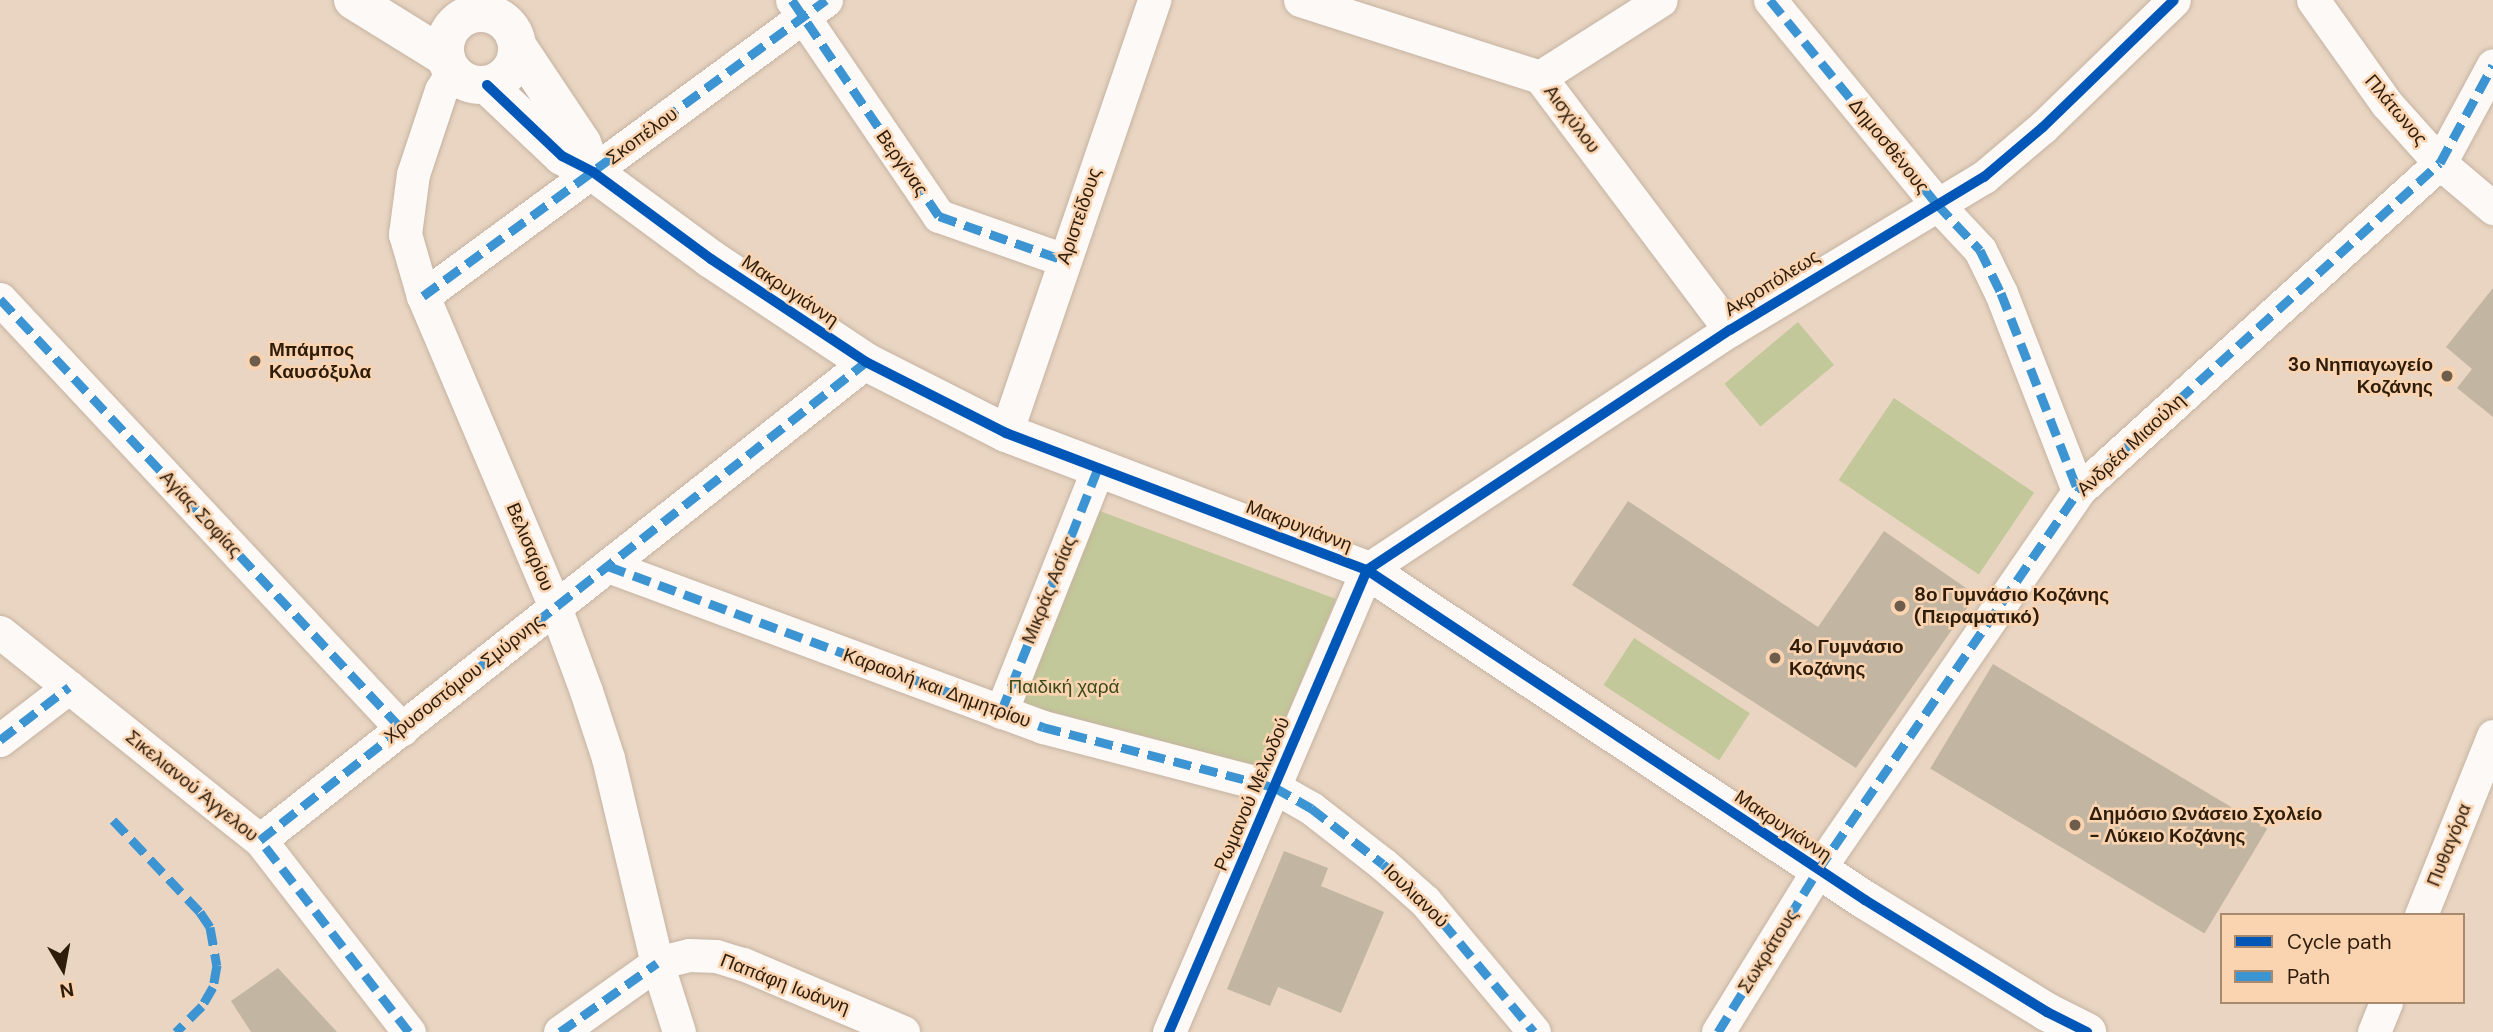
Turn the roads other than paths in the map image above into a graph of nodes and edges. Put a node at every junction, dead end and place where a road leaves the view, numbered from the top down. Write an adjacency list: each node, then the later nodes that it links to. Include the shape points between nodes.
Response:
1 (353, 0): 11 (street, Μακρυγιάννη)
2 (399, 0): 11 (street, Μακρυγιάννη)
3 (1154, 0): 19 (street, Αριστείδους)
4 (1300, 0): 13 (street, Αισχύλου)
5 (1661, 0): 13 (street)
6 (1770, 0): 17 (street, Δημοσθένους)
7 (2174, 0): 17 (street, Ακροπόλεως, via 2043,127 1984,177)
8 (2312, 0): 15 (street, Πλάτωνος, via 2387,104)
9 (807, 6): 16 (street, Σκοπέλου); 19 (street, Βεργίνας, via 939,216)
10 (513, 25): 11 (street, Μακρυγιάννη, via 489,12); 14 (street, via 510,72); 16 (street, Μακρυγιάννη, via 582,143)
11 (460, 34): 14 (street, Μακρυγιάννη, via 474,85); 20 (street, Βελισαρίου, via 416,162 405,234)
12 (2493, 65): 15 (street, Ανδρέα Μιαούλη)
13 (1540, 76): 22 (street, Αισχύλου)
14 (487, 85): 16 (street, Μακρυγιάννη, via 562,156)
15 (2440, 163): 18 (street, Πλάτωνος); 26 (street, Ανδρέα Μιαούλη)
16 (593, 172): 20 (street, Σκοπέλου); 23 (street, Μακρυγιάννη, via 711,259)
17 (1937, 204): 22 (street, Ακροπόλεως); 26 (street, Δημοσθένους, via 1980,250)
18 (2493, 208)
19 (1064, 260): 24 (street, Αριστείδους)
20 (423, 296): 29 (street, Βελισαρίου)
21 (0, 299): 33 (street, Αγίας Σοφίας)
22 (1730, 330): 28 (street, Ακροπόλεως)
23 (866, 362): 24 (street, Μακρυγιάννη); 27 (street, Χρυσοστόμου Σμύρνης)
24 (1006, 433): 25 (street, Μακρυγιάννη)
25 (1098, 468): 28 (street, Μακρυγιάννη); 32 (street, Μικράς Ασίας)
26 (2078, 491): 38 (street, Ανδρέα Μιαούλη)
27 (608, 566): 29 (street, Χρυσοστόμου Σμύρνης); 32 (street, Καραολή και Δημητρίου)
28 (1367, 570): 36 (street, Ρωμανού Μελωδού); 38 (street, Μακρυγιάννη)
29 (555, 607): 33 (street, Χρυσοστόμου Σμύρνης); 40 (street, Βελισαρίου, via 608,758)
30 (0, 632): 31 (street, Σικελιανού Άγγελου)
31 (69, 687): 35 (street); 37 (street, Σικελιανού Άγγελου)
32 (1001, 712): 36 (street, Καραολή και Δημητρίου)
33 (402, 729): 37 (street, Χρυσοστόμου Σμύρνης)
34 (2493, 736): 39 (street, Πυθαγόρα)
35 (0, 740)
36 (1274, 787): 47 (street, Ρωμανού Μελωδού); 48 (street, Ιουλιανού, via 1311,808 1425,901)
37 (260, 840): 43 (street, Σικελιανού Άγγελου)
38 (1818, 870): 42 (street, Σωκράτους); 49 (street, Μακρυγιάννη)
39 (2422, 913)
40 (657, 963): 44 (street, Παπάφη Ιωάννη); 45 (street, Βελισαρίου); 46 (street, Παπάφη Ιωάννη, via 689,955 743,964)
41 (2385, 1004): 50 (street)
42 (1722, 1030)
43 (409, 1032)
44 (560, 1032)
45 (679, 1032)
46 (903, 1032)
47 (1169, 1032)
48 (1534, 1032)
49 (2087, 1032)
50 (2374, 1032)

